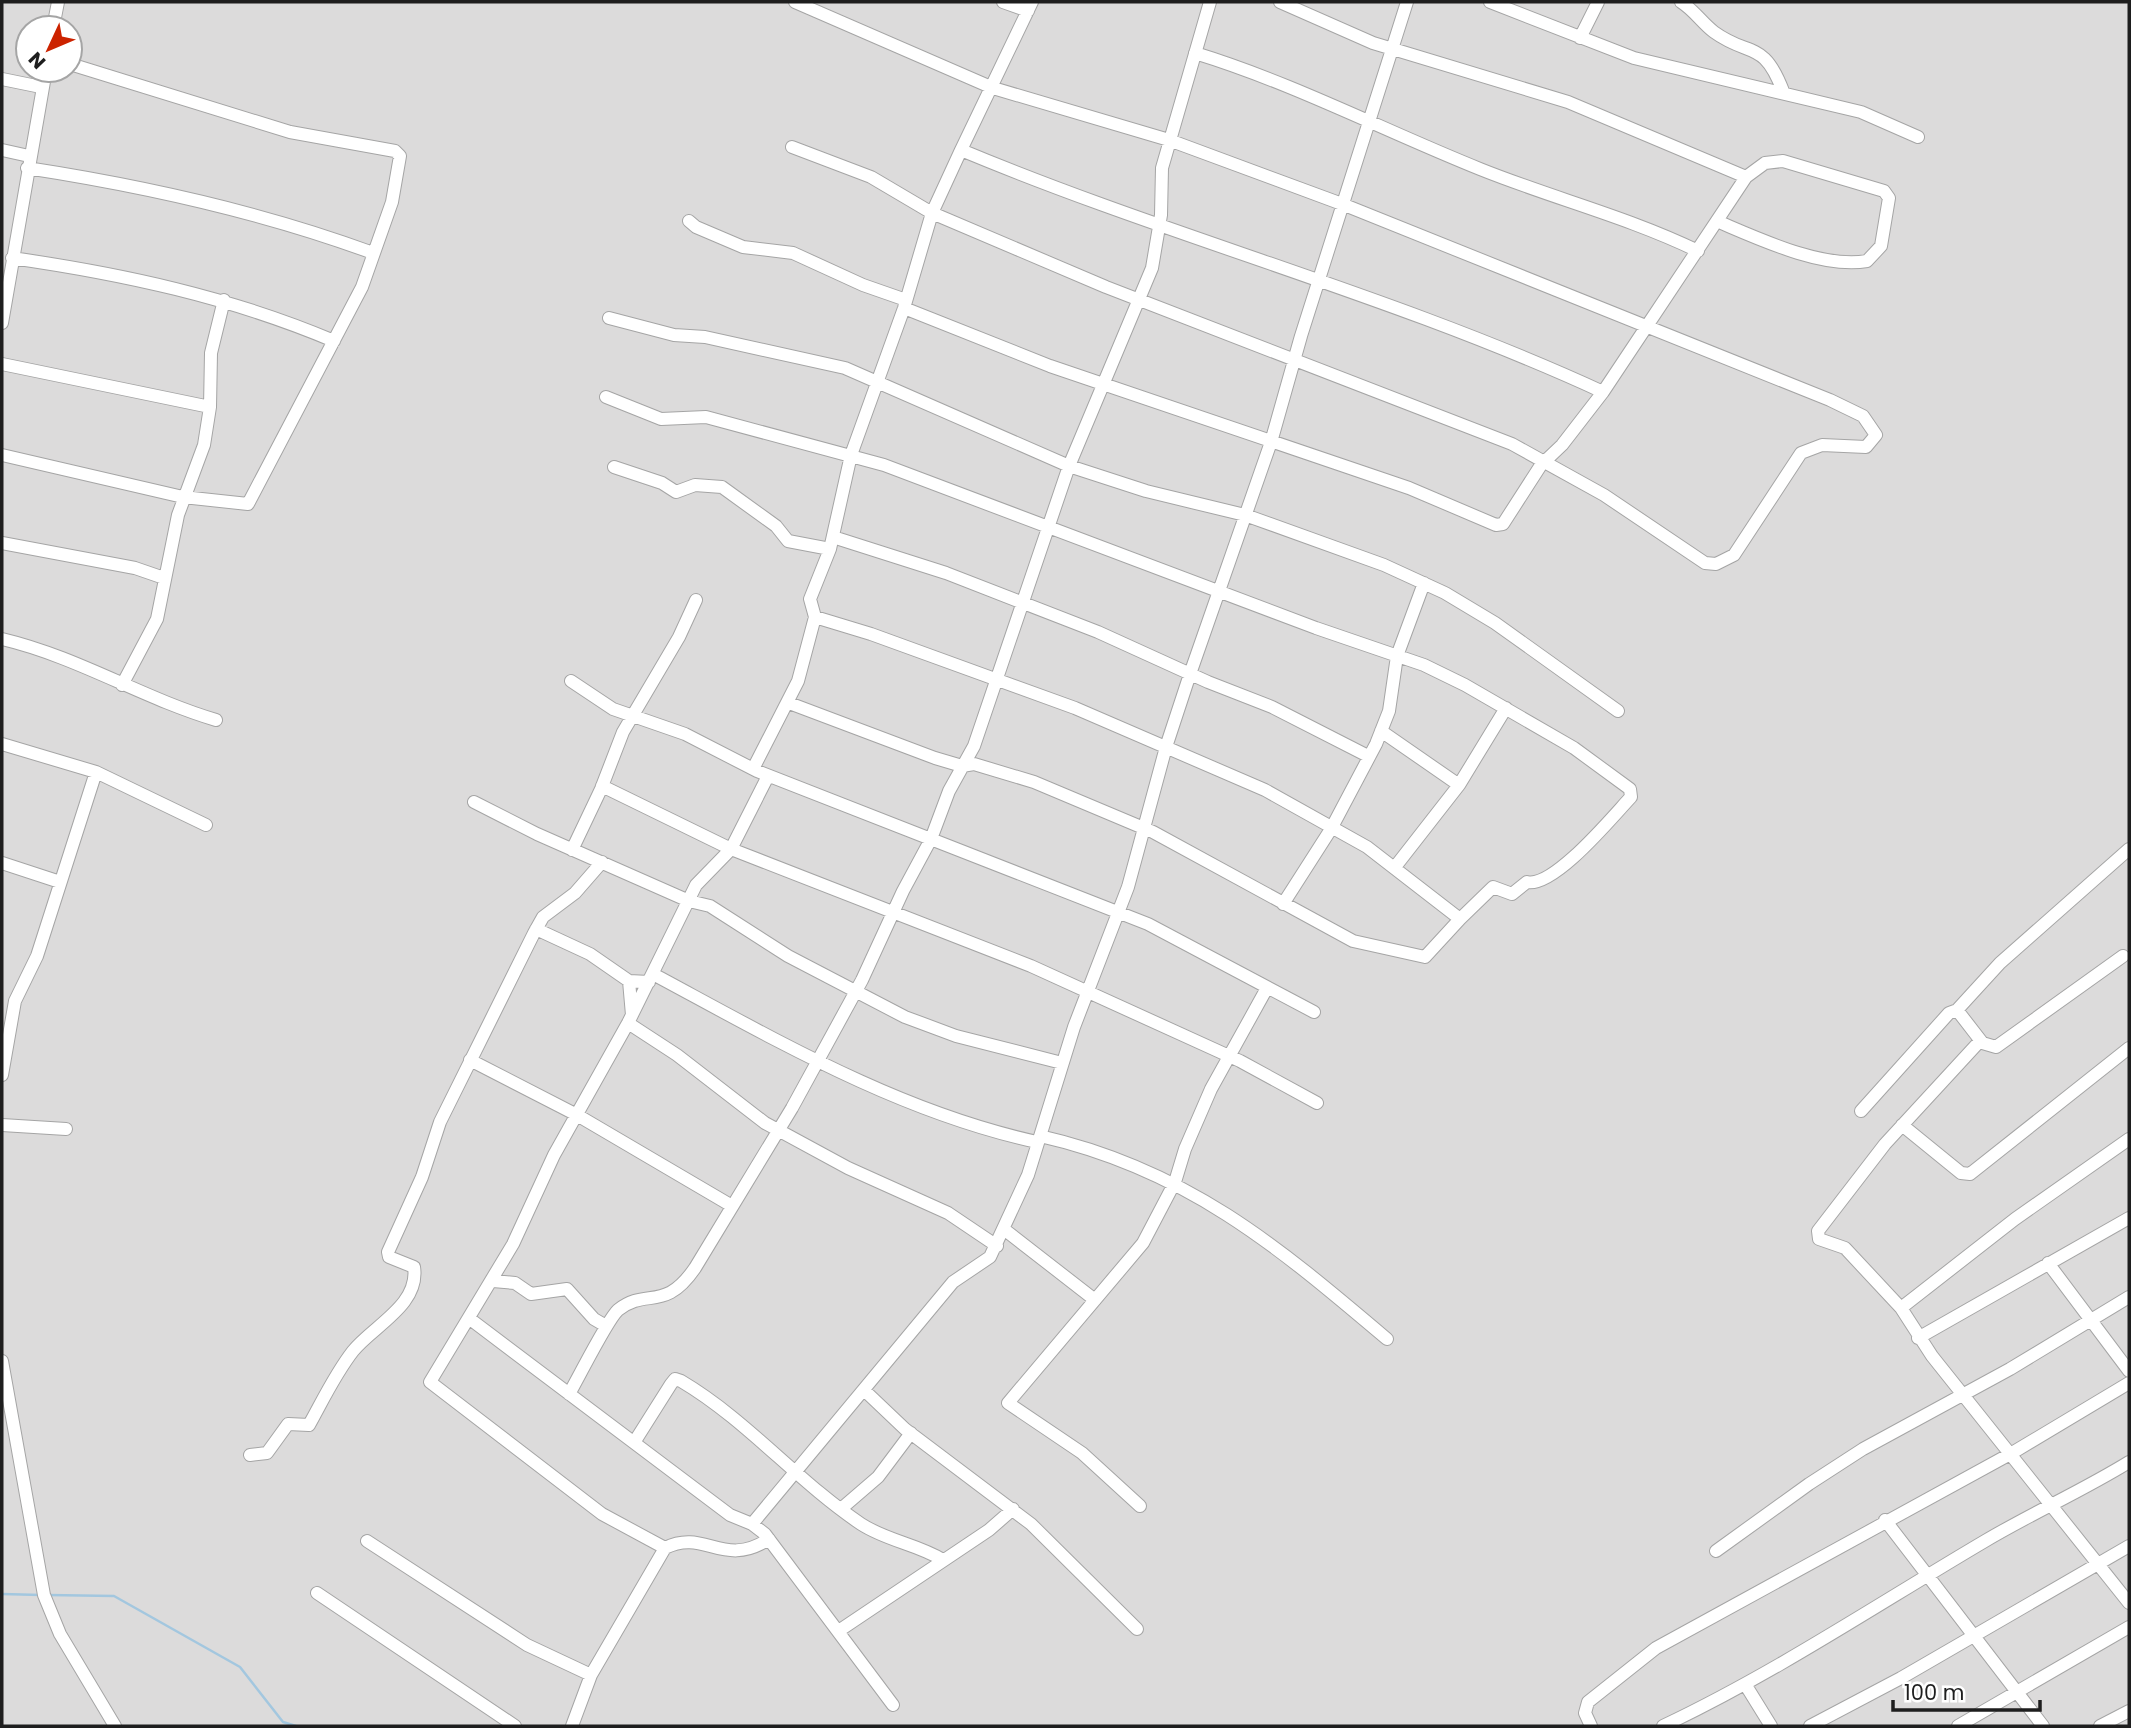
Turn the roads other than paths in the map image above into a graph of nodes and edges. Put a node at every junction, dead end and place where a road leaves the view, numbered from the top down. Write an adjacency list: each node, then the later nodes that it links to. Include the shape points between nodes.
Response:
1 (795, 2): 17 (street)
2 (1003, 2): 9 (street)
3 (1210, 2): 12 (street)
4 (1280, 2): 11 (street)
5 (1407, 2): 11 (street)
6 (1490, 2): 10 (street)
7 (1598, 2): 10 (street)
8 (1681, 2): 18 (street, via 1712,31 1760,53 1770,62)
9 (1030, 6): 17 (street)
10 (1580, 38): 18 (street, via 1634,58)
11 (1393, 48): 19 (street); 26 (street, via 1568,102)
12 (1195, 52): 19 (street, via 1281,83); 21 (street)
13 (84, 68): 33 (street, via 290,132 399,152 391,202)
14 (2, 79): 16 (street)
15 (42, 84): 16 (street)
16 (41, 87): 25 (street)
17 (993, 88): 21 (street); 24 (street)
18 (1783, 91): 20 (street, via 1861,112)
19 (1368, 123): 27 (street); 32 (street)
20 (1918, 137)
21 (1170, 140): 27 (street); 31 (street, via 1162,168)
22 (792, 147): 28 (street, via 871,177)
23 (2, 150): 25 (street)
24 (961, 150): 28 (street); 31 (street)
25 (28, 162): 33 (street, via 320,234); 34 (street)
26 (1746, 177): 30 (street); 30 (street, via 1765,163 1783,161 1884,191 1889,198 1881,246 1867,261 1840,261 1766,242)
27 (1342, 204): 35 (street); 41 (street)
28 (932, 214): 37 (street); 38 (street)
29 (689, 221): 38 (street, via 743,247 793,253)
30 (1719, 222): 32 (street)
31 (1159, 226): 35 (street); 37 (street, via 1157,249)
32 (1698, 251): 41 (street)
33 (373, 253): 42 (street, via 362,287)
34 (12, 258): 36 (street, via 118,275); 40 (street)
35 (1320, 282): 43 (street); 47 (street, via 1496,344)
36 (224, 300): 42 (street); 49 (street, via 211,353)
37 (1140, 302): 43 (street); 46 (street)
38 (905, 304): 45 (street); 46 (street, via 1007,350)
39 (609, 318): 45 (street, via 845,368)
40 (2, 323)
41 (1648, 327): 47 (street); 53 (street, via 1830,400 1863,416 1876,435 1866,447 1822,445 1801,453 1739,549 1716,564 1694,557)
42 (334, 341): 56 (street, via 252,500 242,505)
43 (1296, 361): 50 (street); 53 (street)
44 (2, 364): 49 (street)
45 (877, 383): 52 (street); 54 (street)
46 (1104, 384): 50 (street); 54 (street)
47 (1603, 392): 53 (street)
48 (606, 397): 52 (street, via 661,419 706,417)
49 (210, 407): 56 (street, via 201,457)
50 (1271, 442): 53 (street, via 1409,488 1499,526); 57 (street)
51 (2, 455): 56 (street)
52 (851, 455): 58 (street); 60 (street)
53 (1546, 461)
54 (1069, 466): 57 (street); 58 (street)
55 (614, 467): 60 (street, via 676,492 695,485 722,487 776,526 788,541)
56 (183, 497): 61 (street)
57 (1245, 515): 62 (street); 63 (street)
58 (1049, 527): 63 (street); 65 (street)
59 (2, 543): 61 (street, via 135,568)
60 (831, 543): 65 (street, via 946,573); 66 (street, via 810,599)
61 (164, 578): 72 (street, via 157,619)
62 (1424, 583): 68 (street); 75 (street, via 1494,623)
63 (1218, 590): 68 (street); 69 (street)
64 (696, 600): 76 (street)
65 (1022, 605): 69 (street, via 1098,632); 71 (street)
66 (815, 617): 71 (street); 73 (street)
67 (2, 639): 72 (street, via 61,655)
68 (1397, 656): 74 (street, via 1445,674); 78 (street)
69 (1190, 674): 80 (street); 81 (street, via 1272,707)
70 (571, 681): 76 (street)
71 (996, 681): 80 (street); 82 (street, via 974,746)
72 (122, 685): 77 (street)
73 (789, 704): 82 (street); 83 (street)
74 (1506, 708): 86 (street); 104 (street, via 1574,748 1632,793 1552,875 1537,883 1527,882 1512,894 1493,887)
75 (1618, 711)
76 (633, 717): 83 (street, via 685,734); 87 (street)
77 (216, 720)
78 (1381, 731): 81 (street); 86 (street)
79 (2, 744): 84 (street)
80 (1166, 747): 90 (street); 91 (street, via 1265,790)
81 (1368, 756): 91 (street)
82 (962, 766): 90 (street, via 974,764 1034,782); 92 (street)
83 (754, 768): 85 (street)
84 (96, 772): 89 (street); 99 (street)
85 (768, 776): 92 (street); 93 (street)
86 (1459, 785): 98 (street)
87 (602, 786): 93 (street); 95 (street)
88 (474, 802): 95 (street)
89 (206, 825)
90 (1143, 827): 101 (street); 103 (street)
91 (1331, 830): 98 (street); 101 (street)
92 (931, 839): 102 (street); 103 (street)
93 (731, 849): 100 (street, via 696,885); 102 (street)
94 (2129, 849): 112 (street, via 2000,963)
95 (572, 850): 96 (street)
96 (602, 862): 100 (street); 105 (street, via 575,893 550,910)
97 (2, 863): 99 (street)
98 (1395, 867): 104 (street)
99 (60, 883): 121 (street, via 37,956 15,1001)
100 (689, 901): 107 (street); 110 (street, via 723,913 788,956)
101 (1283, 904): 104 (street, via 1353,942 1421,957)
102 (894, 910): 110 (street); 111 (street, via 1000,952)
103 (1118, 912): 109 (street); 111 (street)
104 (1460, 919)
105 (537, 929): 108 (street, via 584,950); 118 (street)
106 (2127, 957): 115 (street, via 1996,1047)
107 (651, 978): 108 (street); 114 (street); 119 (street)
108 (629, 981): 114 (street)
109 (1267, 988): 113 (street); 117 (street)
110 (855, 992): 119 (street); 120 (street, via 956,1036)
111 (1086, 993): 117 (street); 120 (street)
112 (1957, 1010): 115 (street); 123 (street, via 1941,1020)
113 (1314, 1012)
114 (630, 1019): 124 (street); 128 (street)
115 (1981, 1041): 126 (street)
116 (2129, 1048): 126 (street, via 1970,1174 1961,1173)
117 (1228, 1056): 122 (street); 131 (street, via 1194,1126)
118 (470, 1060): 124 (street); 155 (street, via 388,1252 389,1257 414,1267 409,1293 355,1349 309,1425 288,1424 271,1450)
119 (817, 1062): 128 (street); 129 (street, via 923,1107)
120 (1062, 1063): 129 (street)
121 (2, 1075)
122 (1317, 1103)
123 (1861, 1111)
124 (577, 1115): 132 (street); 137 (street)
125 (2, 1125): 127 (street)
126 (1902, 1125): 140 (street, via 1817,1235 1825,1243 1845,1248)
127 (65, 1129)
128 (779, 1130): 132 (street); 135 (street, via 848,1168 948,1213)
129 (1038, 1139): 131 (street, via 1087,1150); 134 (street)
130 (2129, 1139): 140 (street)
131 (1175, 1182): 139 (street, via 1143,1242); 145 (street, via 1245,1225)
132 (732, 1206): 143 (street, via 684,1284 672,1294 628,1304)
133 (2129, 1218): 136 (street)
134 (1005, 1230): 135 (street); 139 (street)
135 (997, 1247): 149 (street, via 981,1266 953,1282)
136 (2048, 1263): 142 (street); 144 (street)
137 (493, 1282): 141 (street); 143 (street, via 515,1283 531,1294 567,1289)
138 (2129, 1297): 142 (street)
139 (1095, 1300): 158 (street, via 1008,1405 1083,1453)
140 (1901, 1308): 144 (street)
141 (470, 1319): 150 (street); 167 (street, via 430,1382 602,1514)
142 (2089, 1320): 147 (street); 151 (street)
143 (606, 1326): 150 (street)
144 (1918, 1338): 151 (street)
145 (1387, 1339)
146 (2, 1361): 183 (street, via 44,1595 61,1634)
147 (2129, 1371)
148 (2129, 1383): 154 (street)
149 (865, 1391): 152 (street); 157 (street)
150 (569, 1394): 153 (street)
151 (1963, 1395): 154 (street); 168 (street, via 1852,1456)
152 (911, 1433): 160 (street, via 878,1478); 161 (street)
153 (635, 1441): 157 (street, via 676,1379 727,1414); 163 (street, via 730,1515)
154 (2012, 1452): 159 (street); 162 (street)
155 (250, 1455)
156 (2129, 1462): 159 (street)
157 (795, 1473): 160 (street); 163 (street)
158 (1140, 1506)
159 (2052, 1507): 170 (street); 171 (street)
160 (842, 1508): 169 (street, via 878,1534 925,1549)
161 (1013, 1509): 169 (street, via 989,1531); 175 (street)
162 (1885, 1520): 171 (street); 186 (street, via 1656,1648 1588,1702 1585,1713)
163 (752, 1524): 164 (street)
164 (769, 1539): 167 (street, via 727,1552 688,1540); 176 (street)
165 (367, 1541): 178 (street, via 527,1645)
166 (2129, 1546): 170 (street)
167 (665, 1548): 178 (street)
168 (1717, 1551)
169 (943, 1560): 176 (street)
170 (2098, 1563): 173 (street); 177 (street)
171 (1927, 1577): 177 (street); 179 (street)
172 (317, 1593): 184 (street)
173 (2129, 1603)
174 (2129, 1627): 180 (street)
175 (1137, 1629)
176 (840, 1630): 181 (street)
177 (1974, 1636): 180 (street); 189 (street)
178 (591, 1675): 185 (street)
179 (1745, 1684): 187 (street); 188 (street)
180 (2018, 1692): 190 (street); 191 (street)
181 (893, 1705)
182 (2129, 1711): 192 (street)
183 (115, 1726)
184 (515, 1726)
185 (572, 1726)
186 (1591, 1726)
187 (1662, 1726)
188 (1771, 1726)
189 (1810, 1726)
190 (1958, 1726)
191 (2043, 1726)
192 (2100, 1726)

